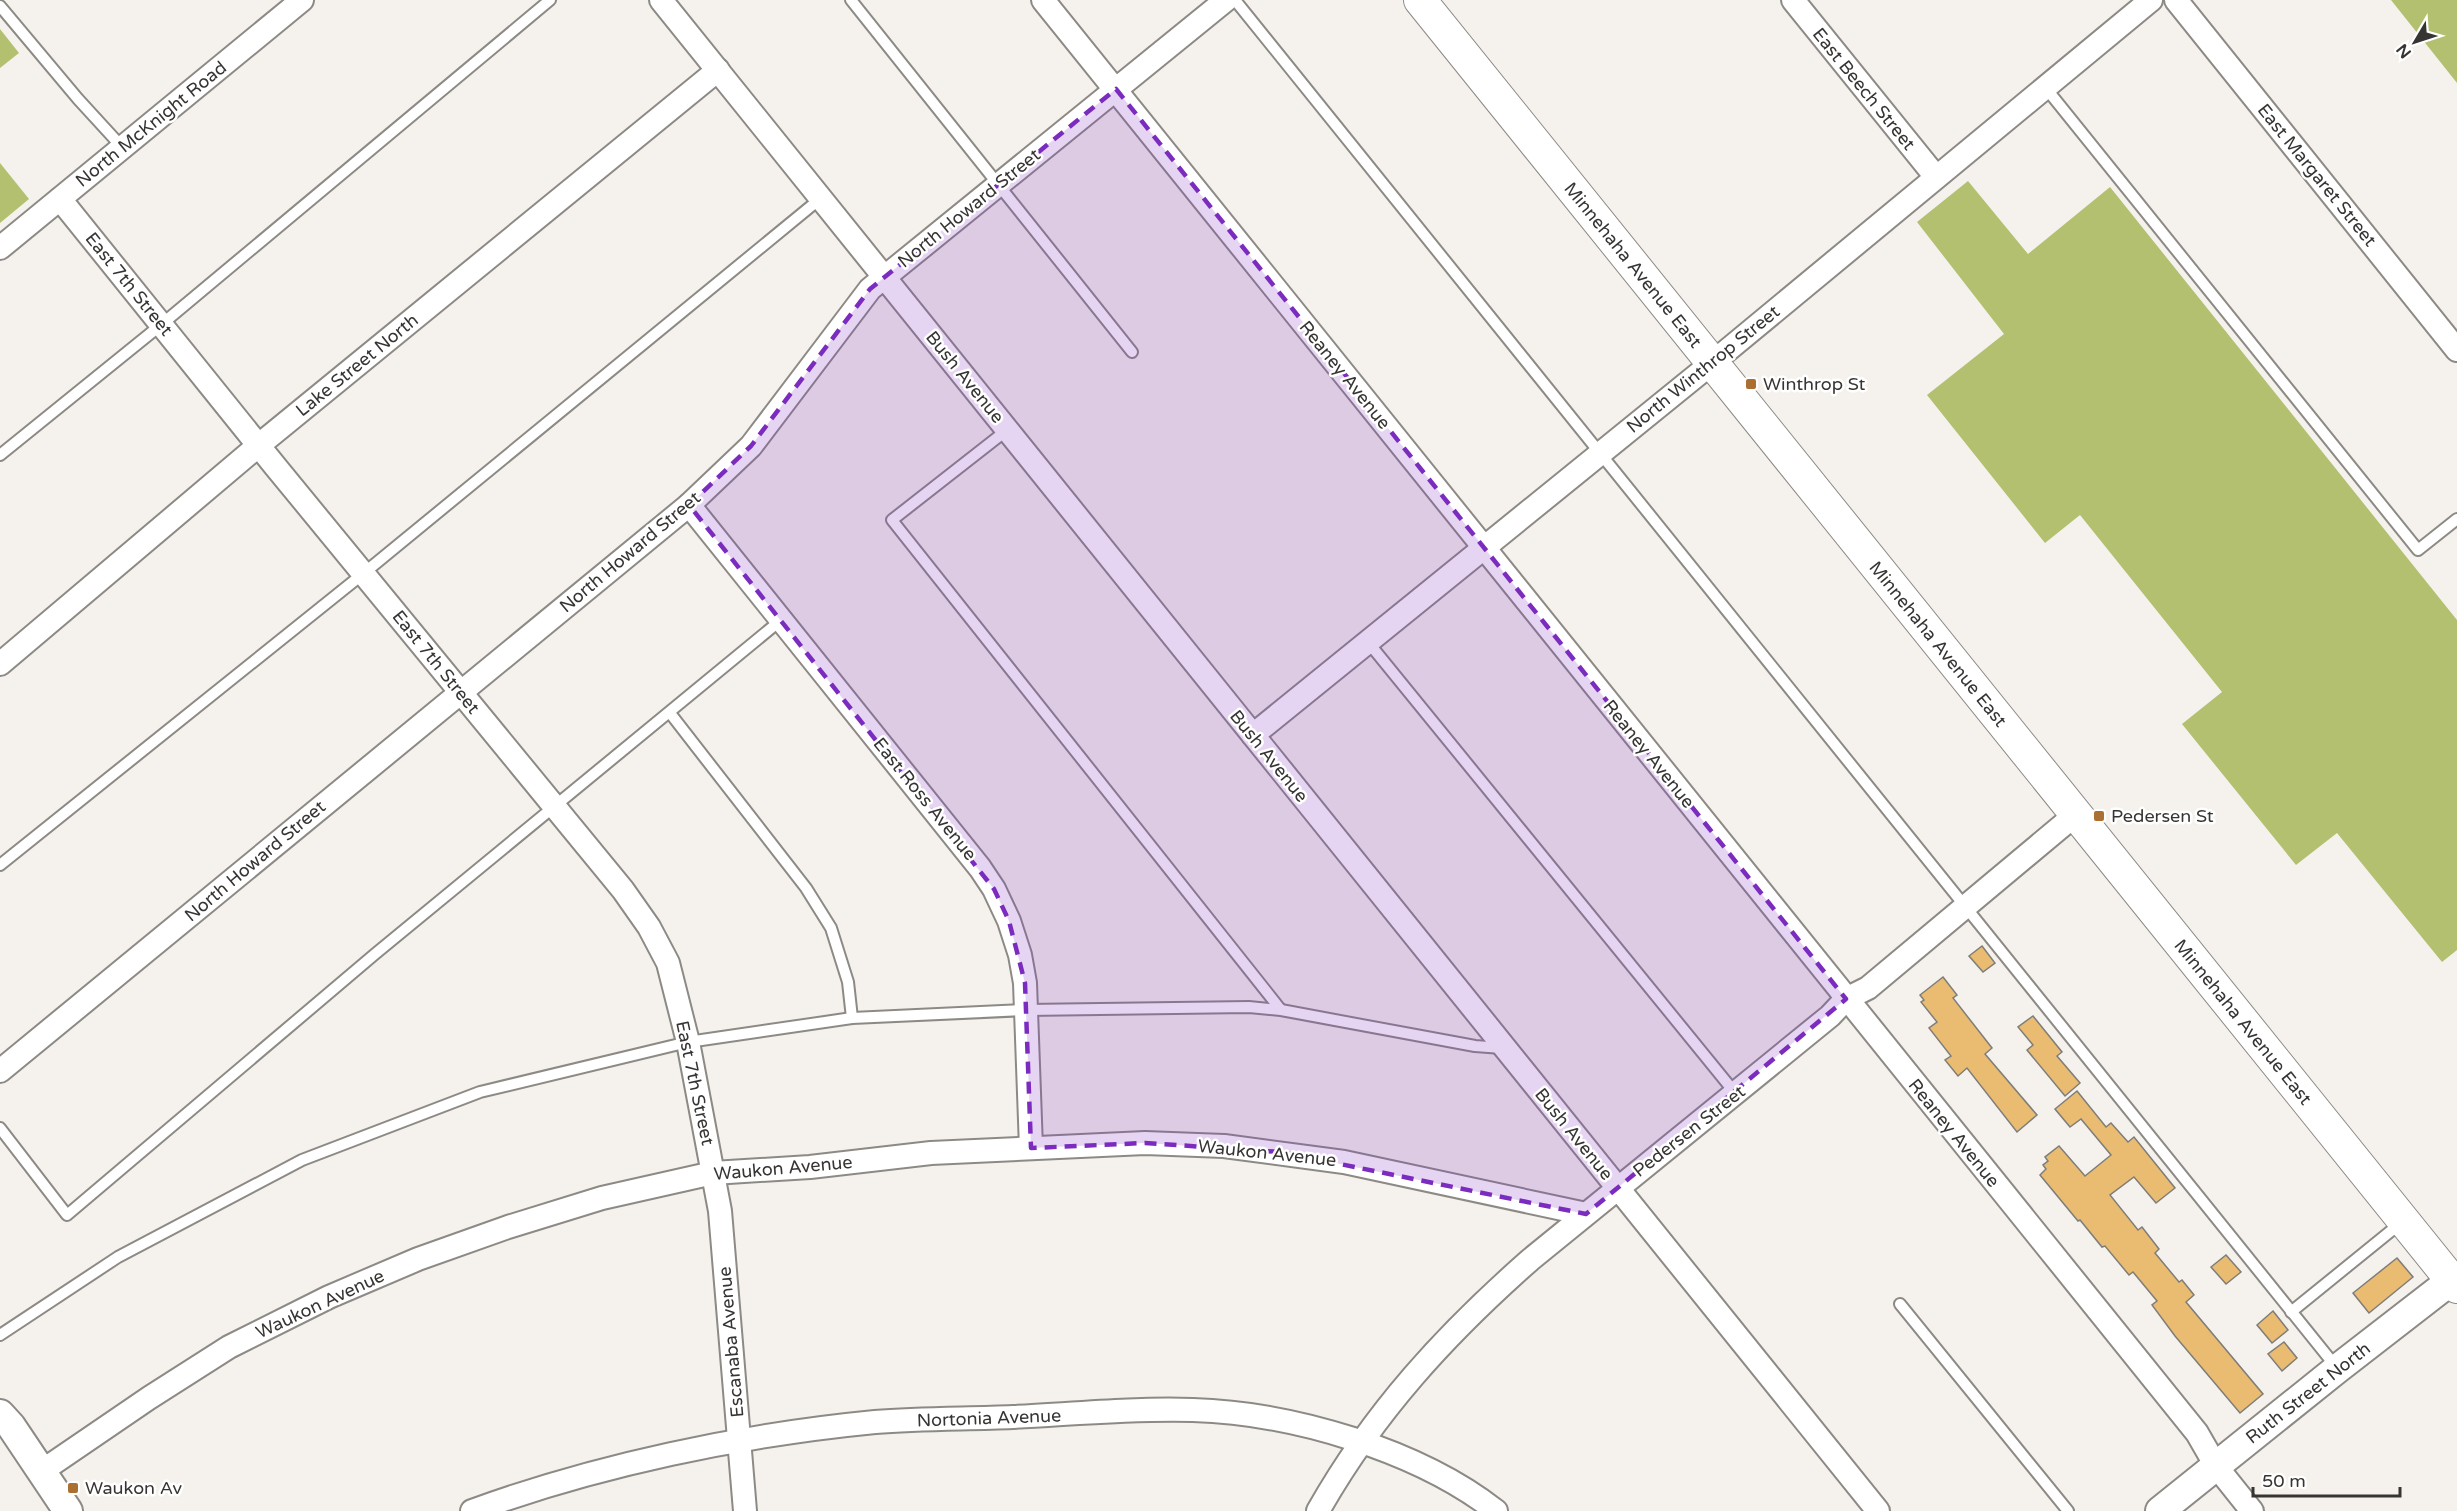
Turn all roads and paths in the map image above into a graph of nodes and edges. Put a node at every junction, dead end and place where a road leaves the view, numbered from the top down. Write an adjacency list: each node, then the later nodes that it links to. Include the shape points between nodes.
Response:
1 (302, 0): 16 (street, North McKnight Road)
2 (550, 0): 23 (lane)
3 (661, 0): 13 (street, Bush Avenue)
4 (851, 0): 18 (lane)
5 (1043, 0): 15 (street, Reaney Avenue)
6 (1226, 0): 15 (street, North Howard Street)
7 (1235, 0): 29 (lane)
8 (1420, 0): 26 (main road, Minnehaha Avenue East)
9 (1793, 0): 17 (street, East Beech Street)
10 (2151, 0): 14 (street, North Winthrop Street)
11 (2176, 0): 24 (street, East Margaret Street)
12 (0, 6): 16 (lane)
13 (718, 70): 19 (street, Bush Avenue); 28 (street, Lake Street North)
14 (2045, 87): 17 (street, North Winthrop Street); 32 (lane, via 2418,550)
15 (1116, 89): 18 (street, North Howard Street); 33 (street, Reaney Avenue)
16 (122, 147): 20 (street, North McKnight Road)
17 (1936, 177): 26 (street, North Winthrop Street)
18 (998, 185): 22 (street, North Howard Street); 25 (lane)
19 (821, 198): 22 (street, Bush Avenue); 34 (lane)
20 (60, 199): 21 (street, North McKnight Road); 23 (street, East 7th Street)
21 (0, 248)
22 (884, 277): 27 (street, Bush Avenue); 31 (street, North Howard Street, via 865,295 751,447)
23 (162, 324): 28 (street, East 7th Street); 30 (lane)
24 (2457, 350)
25 (1132, 352)
26 (1712, 363): 29 (street, North Winthrop Street); 42 (main road, Minnehaha Avenue East)
27 (1007, 430): 40 (street, Bush Avenue); 47 (lane, via 892,520)
28 (259, 445): 34 (street, East 7th Street); 37 (street, Lake Street North)
29 (1599, 453): 33 (street, North Winthrop Street); 44 (lane)
30 (0, 455)
31 (688, 505): 35 (street, East Ross Avenue); 38 (street, North Howard Street)
32 (2457, 519)
33 (1483, 548): 36 (street, North Winthrop Street); 45 (street, Reaney Avenue)
34 (364, 573): 38 (street, East 7th Street); 43 (lane)
35 (782, 620): 39 (lane); 46 (street, East Ross Avenue, via 994,889 1020,955)
36 (1368, 642): 40 (street, North Winthrop Street); 52 (lane)
37 (0, 664)
38 (460, 691): 41 (street, East 7th Street); 51 (street, North Howard Street)
39 (670, 713): 41 (lane); 48 (lane, via 806,888 831,927 848,982)
40 (1253, 735): 50 (street, Bush Avenue)
41 (553, 807): 49 (street, East 7th Street, via 649,927 668,963); 53 (lane, via 67,1215)
42 (2075, 815): 44 (street, Pedersen Street); 58 (main road, Minnehaha Avenue East)
43 (0, 865)
44 (1966, 907): 45 (street, Pedersen Street, via 1868,988); 61 (lane)
45 (1846, 999): 52 (street, Pedersen Street); 67 (street, Reaney Avenue, via 2197,1433)
46 (1026, 1010): 47 (lane, via 1249,1006); 48 (lane); 54 (street, East Ross Avenue)
47 (1281, 1010): 50 (lane, via 1474,1046)
48 (852, 1018): 49 (lane)
49 (688, 1042): 55 (street, East 7th Street); 62 (lane, via 480,1092 302,1160 118,1257)
50 (1505, 1048): 56 (street, Bush Avenue)
51 (0, 1071)
52 (1736, 1094): 56 (street, Pedersen Street)
53 (0, 1128)
54 (1031, 1148): 55 (street, Waukon Avenue); 57 (street, Waukon Avenue, via 1144,1143 1281,1152)
55 (713, 1173): 65 (street, Escanaba Avenue, via 720,1211); 68 (street, Waukon Avenue, via 602,1198 508,1227 339,1293 230,1347)
56 (1618, 1189): 57 (street, Pedersen Street); 74 (street, Bush Avenue)
57 (1586, 1214): 66 (street, Pedersen Street, via 1484,1300 1399,1391)
58 (2403, 1221): 59 (main road, Minnehaha Avenue East); 61 (lane)
59 (2455, 1281): 63 (street, Ruth Street North)
60 (1899, 1304): 75 (lane)
61 (2291, 1312): 63 (lane)
62 (0, 1335)
63 (2337, 1369): 67 (street, Ruth Street North)
64 (0, 1414): 68 (street)
65 (740, 1438): 66 (street, Nortonia Avenue, via 876,1422 1194,1410 1302,1425); 70 (street, Nortonia Avenue, via 564,1482); 71 (street, Escanaba Avenue)
66 (1362, 1442): 72 (street, Pedersen Street); 73 (street, Nortonia Avenue, via 1443,1477)
67 (2216, 1466): 76 (street, Ruth Street North); 77 (street, Reaney Avenue)
68 (42, 1472): 69 (street)
69 (68, 1511)
70 (472, 1511)
71 (745, 1511)
72 (1318, 1511)
73 (1496, 1511)
74 (1878, 1511)
75 (2067, 1511)
76 (2160, 1511)
77 (2252, 1511)

